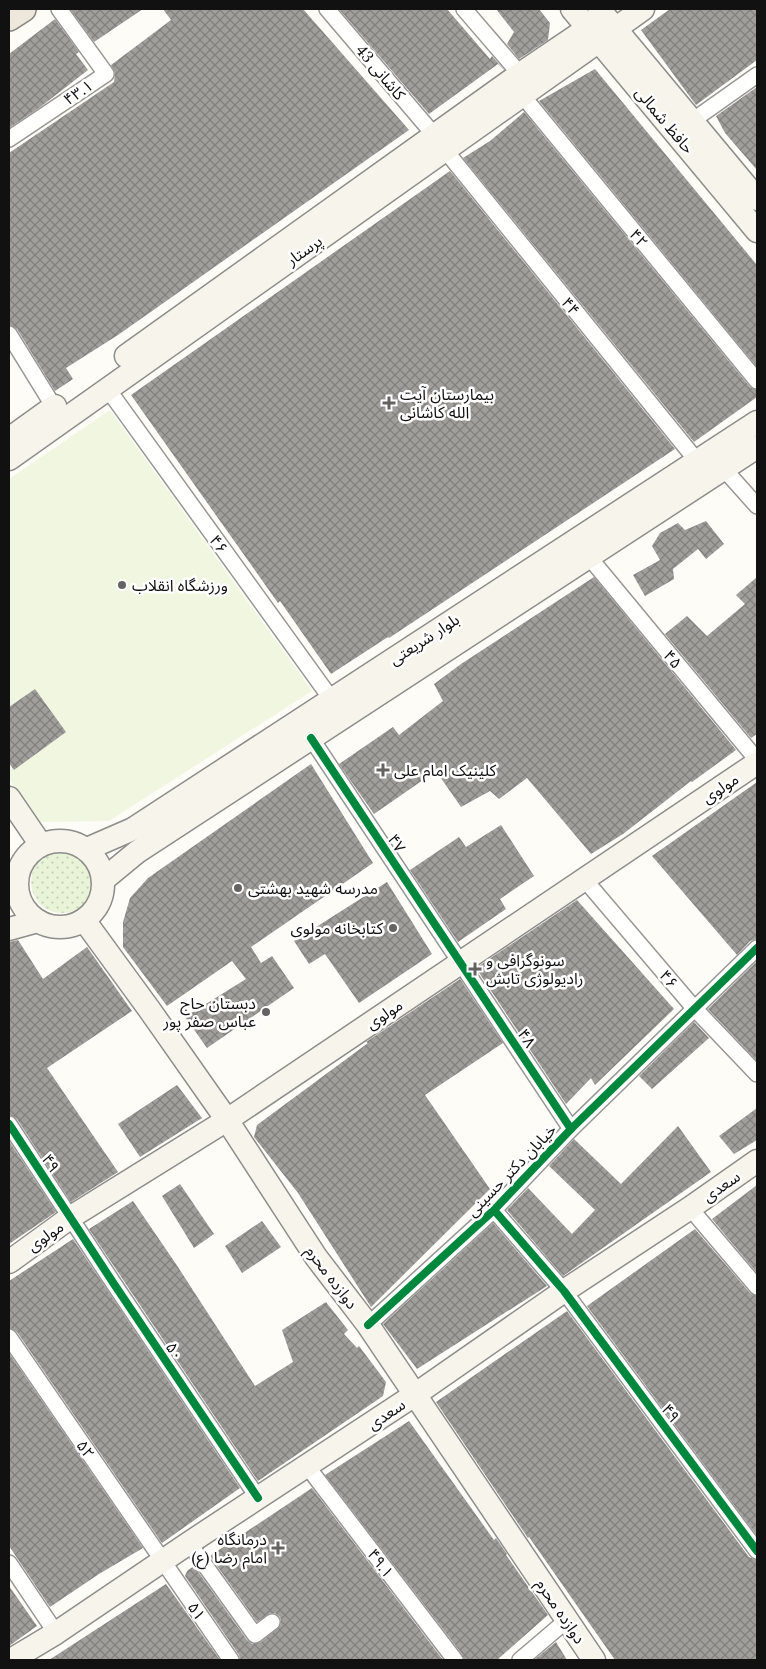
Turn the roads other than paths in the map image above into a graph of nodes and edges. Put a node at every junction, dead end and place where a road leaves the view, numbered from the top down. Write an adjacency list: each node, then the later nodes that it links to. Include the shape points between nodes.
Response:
1 (23, 9): 6 (main road)
2 (59, 9): 11 (street, ۴۳.۱, via 106,74)
3 (327, 9): 12 (street, کاشانی 43)
4 (464, 9): 9 (street, ۴۲)
5 (572, 9): 7 (main road, حافظ شمالی)
6 (9, 18)
7 (606, 24): 9 (main road, پرستار); 10 (main road, حافظ شمالی); 14 (main road, حافظ شمالی)
8 (757, 75): 10 (street)
9 (521, 85): 12 (main road, پرستار); 16 (street, ۴۲)
10 (692, 121): 13 (main road, حافظ شمالی)
11 (9, 139)
12 (440, 143): 17 (main road, پرستار); 18 (main road, پرستار); 23 (street, ۴۴)
13 (757, 199)
14 (757, 231)
15 (9, 334): 18 (street)
16 (757, 381)
17 (107, 388): 22 (main road, پرستار); 27 (street, ۴۶)
18 (54, 407): 20 (main road, پرستار)
19 (757, 422): 23 (main road, بلوار شریعتی)
20 (9, 439)
21 (757, 447): 24 (main road, بلوار شریعتی)
22 (9, 459)
23 (697, 461): 27 (main road, بلوار شریعتی)
24 (724, 468): 25 (street); 26 (main road, بلوار شریعتی)
25 (757, 506)
26 (589, 557): 28 (main road, بلوار شریعتی); 29 (street, ۴۵)
27 (332, 700): 32 (main road, بلوار شریعتی, via 133,830)
28 (311, 738): 33 (main road, بلوار شریعتی, via 137,852); 40 (street, ۴۷)
29 (757, 762): 34 (main road, مولوی)
30 (9, 798): 31 (main road)
31 (41, 845): 32 (main road, via 67,841); 35 (main road, via 27,856)
32 (87, 849): 33 (main road, via 101,868)
33 (104, 880): 36 (main road, via 99,903)
34 (585, 880): 40 (main road, مولوی); 41 (street, ۴۶)
35 (13, 882): 37 (main road, via 21,903)
36 (84, 920): 37 (main road, via 73,926 61,927); 43 (main road, دوازده محرم)
37 (38, 921): 38 (main road)
38 (9, 929)
39 (757, 948): 41 (street, خیابان دکتر حسینی)
40 (461, 963): 43 (main road, مولوی); 45 (street, ۴۸)
41 (694, 1008): 42 (street, ۴۶); 45 (street, خیابان دکتر حسینی)
42 (757, 1074)
43 (226, 1120): 49 (main road, مولوی); 53 (main road, دوازده محرم, via 316,1257)
44 (9, 1124): 49 (street, ۴۹)
45 (571, 1129): 48 (street, خیابان دکتر حسینی)
46 (757, 1161): 47 (main road, سعدی)
47 (690, 1208): 51 (street); 52 (main road, سعدی)
48 (494, 1210): 52 (street); 53 (street, خیابان دکتر حسینی)
49 (71, 1218): 50 (main road, مولوی); 57 (street, ۵۰)
50 (9, 1262)
51 (757, 1287)
52 (564, 1291): 55 (main road, سعدی); 59 (street, ۴۹)
53 (368, 1325): 55 (main road, دوازده محرم)
54 (9, 1337): 60 (street, ۵۲)
55 (416, 1394): 56 (main road, سعدی); 62 (main road, دوازده محرم)
56 (308, 1466): 57 (main road, سعدی); 68 (street, ۴۹.۱)
57 (258, 1498): 58 (main road, سعدی)
58 (189, 1543): 60 (main road, سعدی); 63 (street, via 255,1635)
59 (757, 1551)
60 (164, 1561): 64 (main road, سعدی); 67 (street, ۵۱)
61 (9, 1563): 64 (street)
62 (568, 1620): 69 (street); 70 (main road, دوازده محرم)
63 (272, 1622)
64 (56, 1633): 65 (main road, سعدی)
65 (33, 1654): 66 (main road, سعدی)
66 (11, 1660)
67 (231, 1660)
68 (455, 1660)
69 (520, 1660)
70 (594, 1660)

